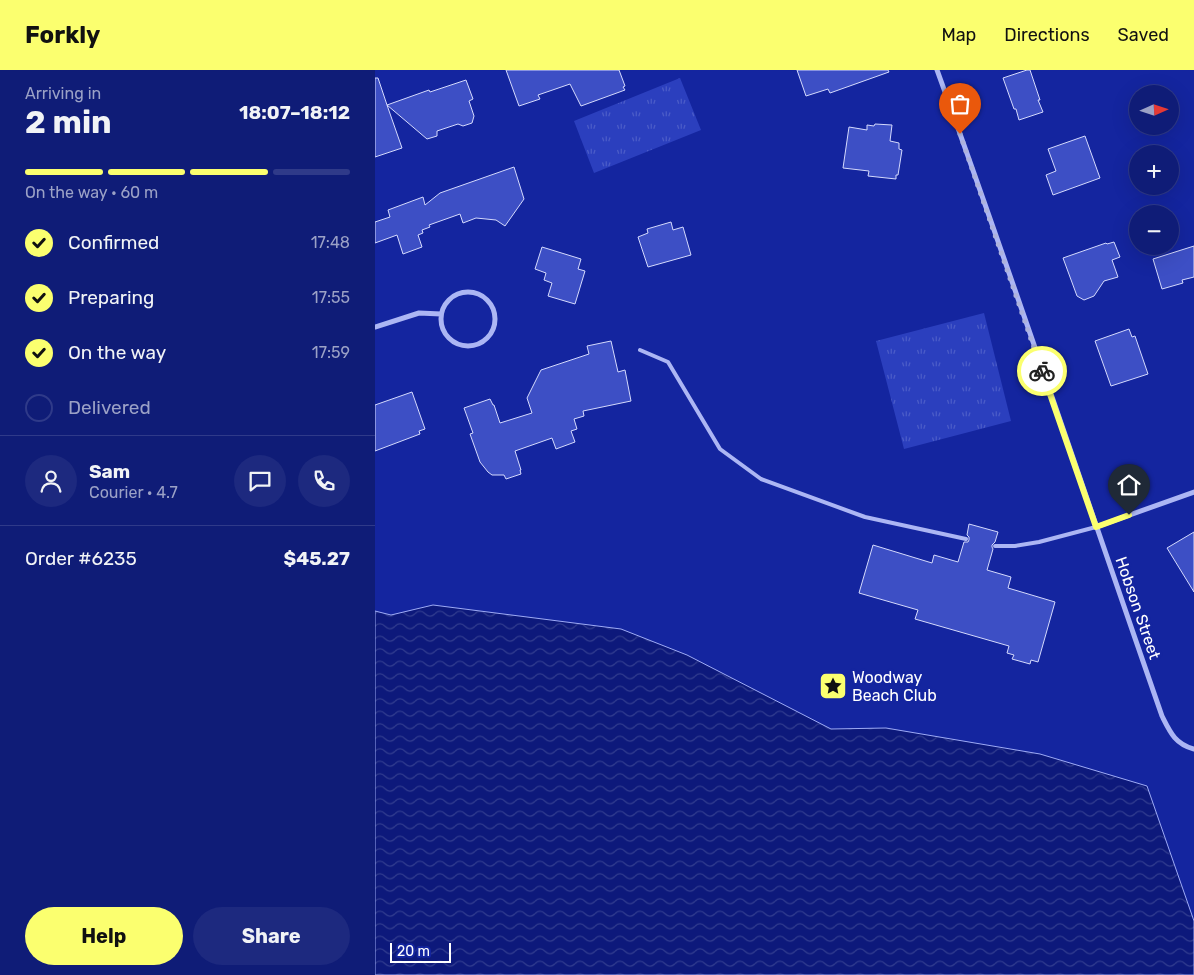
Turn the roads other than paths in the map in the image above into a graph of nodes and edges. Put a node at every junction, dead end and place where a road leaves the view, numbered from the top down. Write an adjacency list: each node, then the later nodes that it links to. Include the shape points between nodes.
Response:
1 (937, 70): 6 (street, Hobson Street)
2 (441, 314): 2 (street, via 452,298 470,293 486,300 494,315 494,323 492,331 479,344 460,345 445,333); 3 (street, via 419,313)
3 (375, 327)
4 (640, 350): 7 (lane, via 668,362 720,449 761,479 865,517)
5 (1194, 492): 6 (street)
6 (1096, 527): 8 (lane, via 1039,542); 9 (street, Hobson Street, via 1162,716 1171,735)
7 (966, 539)
8 (995, 546)
9 (1192, 749)

